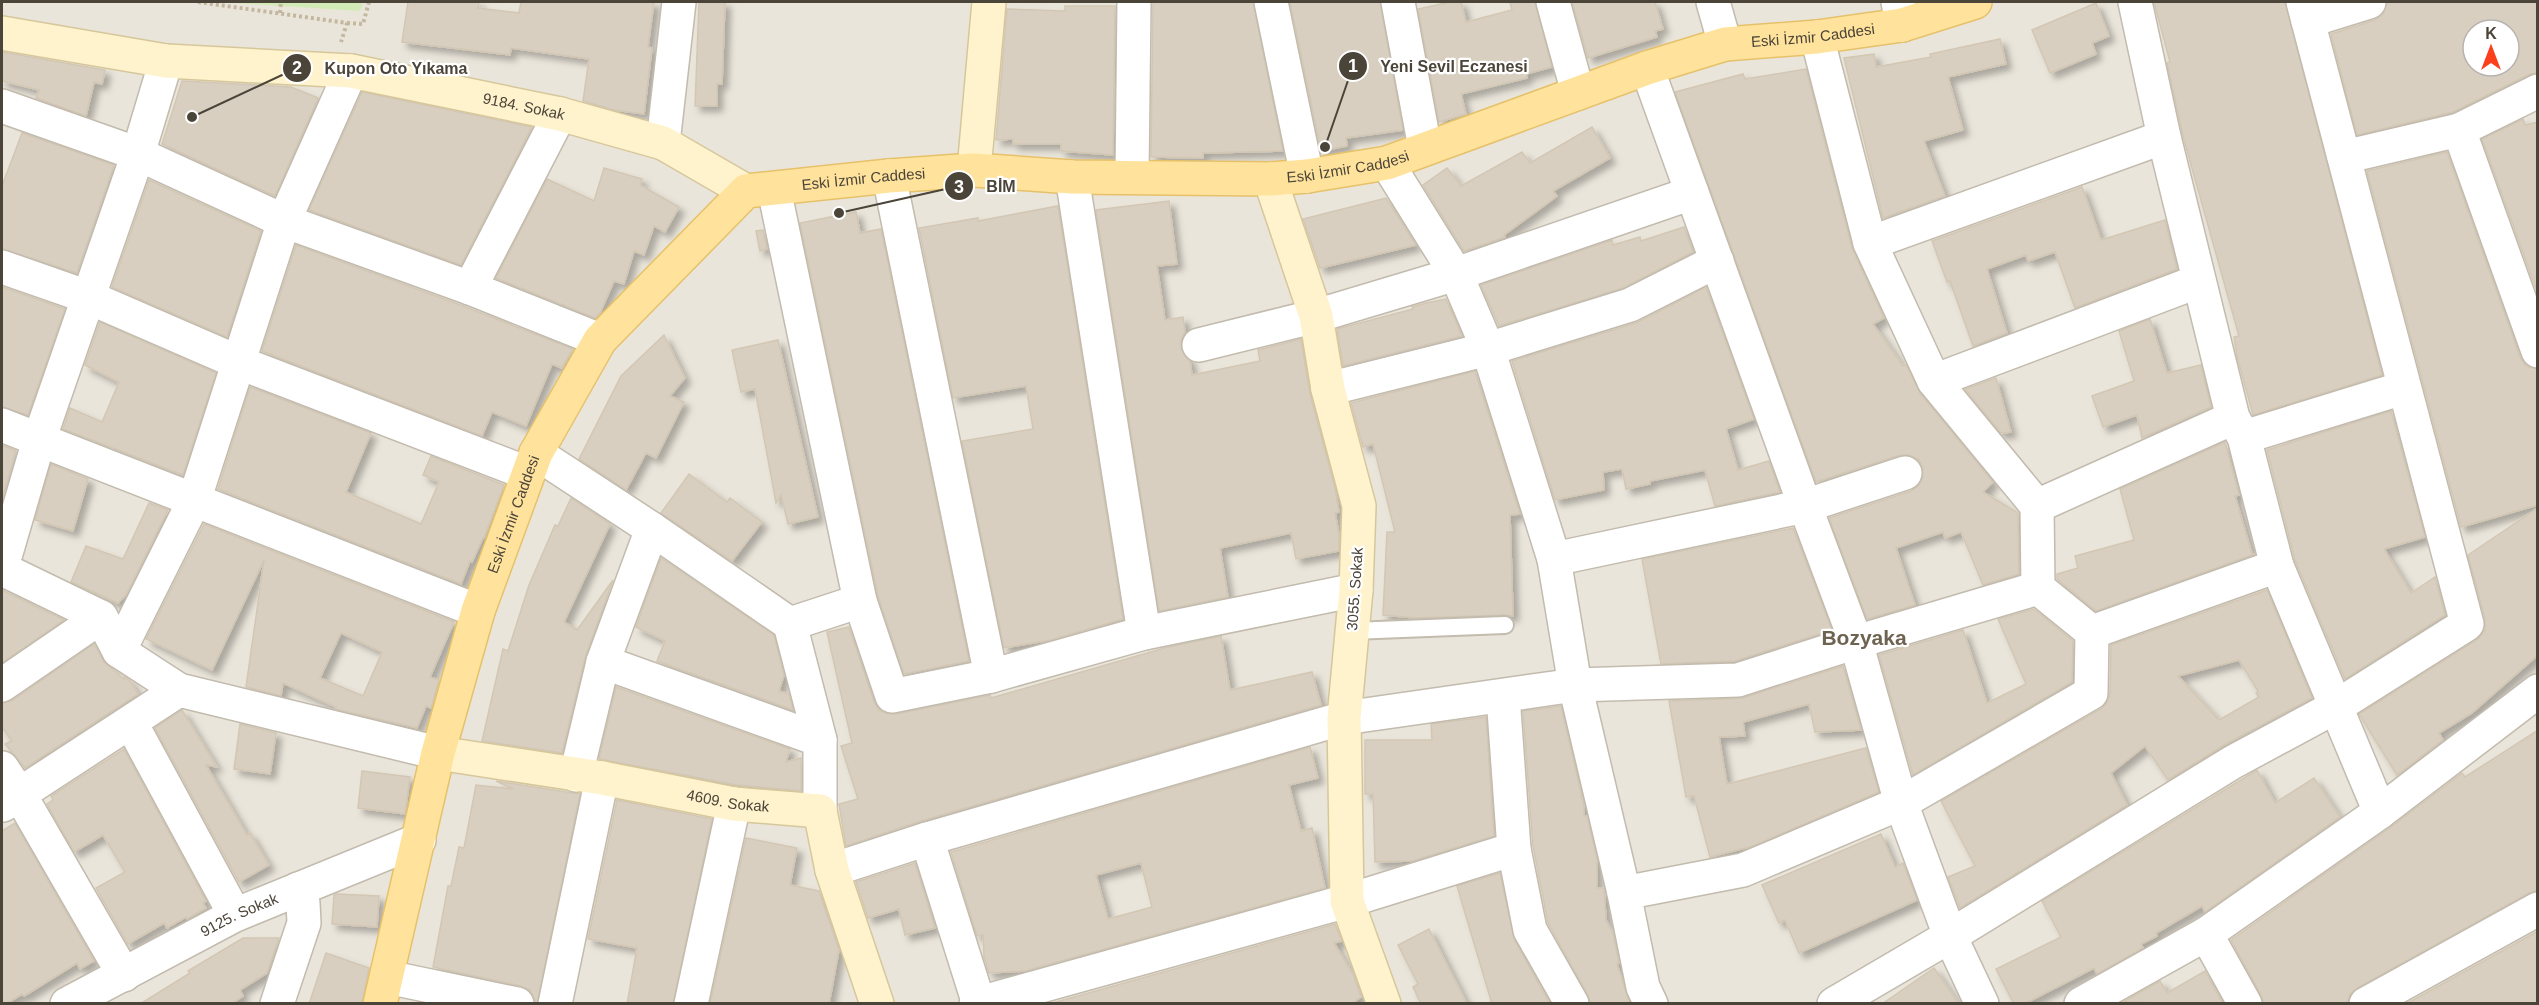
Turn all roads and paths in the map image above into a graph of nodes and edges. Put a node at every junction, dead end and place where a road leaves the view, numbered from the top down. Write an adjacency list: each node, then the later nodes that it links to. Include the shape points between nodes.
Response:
1 (198, 2): 15 (path)
2 (280, 2): 15 (path)
3 (369, 2): 17 (path, via 363,24)
4 (679, 2): 30 (street)
5 (989, 2): 35 (street)
6 (1134, 2): 39 (street)
7 (1271, 2): 37 (street)
8 (1398, 2): 31 (street)
9 (1553, 2): 25 (street)
10 (1713, 2): 20 (street)
11 (1975, 2): 16 (main road, Eski İzmir Caddesi)
12 (2135, 2): 29 (street)
13 (2369, 2): 14 (street)
14 (2306, 11): 33 (street)
15 (280, 13): 17 (path)
16 (1900, 13): 19 (main road, Eski İzmir Caddesi)
17 (347, 23): 21 (path)
18 (2, 33): 22 (street, 9184. Sokak)
19 (1817, 37): 20 (main road, Eski İzmir Caddesi); 44 (street)
20 (1725, 44): 23 (main road, Eski İzmir Caddesi)
21 (345, 60): 22 (street, 9184. Sokak); 27 (street, 9184. Sokak); 43 (street)
22 (166, 61): 32 (street)
23 (1647, 68): 25 (main road, Eski İzmir Caddesi); 42 (street)
24 (2538, 92): 28 (street)
25 (1578, 93): 31 (main road, Eski İzmir Caddesi)
26 (2, 106): 32 (street)
27 (560, 114): 30 (street, 9184. Sokak); 49 (street)
28 (2459, 130): 33 (street); 55 (street)
29 (2164, 138): 44 (street); 48 (street)
30 (663, 143): 41 (street, 9184. Sokak)
31 (1425, 148): 34 (main road, Eski İzmir Caddesi)
32 (138, 154): 43 (street); 50 (street)
33 (2344, 157): 58 (street)
34 (1387, 163): 37 (main road, Eski İzmir Caddesi); 47 (street)
35 (974, 170): 36 (main road, Eski İzmir Caddesi); 38 (main road, Eski İzmir Caddesi)
36 (890, 176): 41 (main road, Eski İzmir Caddesi); 85 (street)
37 (1307, 176): 40 (main road, Eski İzmir Caddesi)
38 (1072, 177): 39 (main road, Eski İzmir Caddesi); 80 (street)
39 (1132, 177): 40 (main road, Eski İzmir Caddesi)
40 (1270, 180): 51 (street, 3055. Sokak)
41 (760, 190): 52 (main road, Eski İzmir Caddesi); 74 (street)
42 (1692, 193): 45 (street); 47 (street)
43 (284, 221): 49 (street); 56 (street)
44 (1870, 243): 57 (street)
45 (1717, 261): 54 (street, via 1629,305); 66 (street)
46 (2, 267): 50 (street)
47 (1456, 274): 51 (street); 54 (street)
48 (2199, 281): 57 (street); 61 (street)
49 (470, 288): 52 (street)
50 (88, 297): 56 (street); 62 (street)
51 (1316, 316): 53 (street); 59 (street, 3055. Sokak)
52 (600, 340): 63 (main road, Eski İzmir Caddesi)
53 (1199, 345)
54 (1488, 349): 59 (street); 69 (street)
55 (2538, 351)
56 (240, 363): 63 (street); 65 (street)
57 (1934, 381): 67 (street)
58 (2403, 388): 61 (street); 91 (street, via 2467,624)
59 (1328, 389): 73 (street, 3055. Sokak, via 1359,506)
60 (2, 425): 62 (street)
61 (2238, 427): 67 (street); 70 (street)
62 (39, 440): 65 (street); 71 (street)
63 (532, 463): 68 (street); 75 (main road, Eski İzmir Caddesi)
64 (1905, 473): 66 (street)
65 (194, 501): 75 (street); 83 (street)
66 (1804, 506): 69 (street); 82 (street)
67 (2037, 506): 72 (street)
68 (652, 529): 77 (street); 84 (street)
69 (1554, 559): 87 (street)
70 (2277, 566): 81 (street); 91 (street)
71 (2, 568): 76 (street)
72 (2038, 588): 81 (street); 82 (street)
73 (1356, 590): 79 (street, 3055. Sokak); 80 (street)
74 (860, 602): 77 (street); 85 (street, via 892,696)
75 (478, 610): 95 (main road, Eski İzmir Caddesi)
76 (101, 617): 83 (street); 86 (street)
77 (790, 624): 94 (street)
78 (1505, 625): 79 (lane)
79 (1352, 631): 92 (street, 3055. Sokak)
80 (1144, 633): 85 (street)
81 (2092, 633): 99 (street, via 2091,693)
82 (1856, 642): 87 (street, via 1738,680); 99 (street)
83 (118, 651): 88 (street)
84 (603, 662): 94 (street); 97 (street)
85 (991, 676)
86 (2, 685)
87 (1575, 685): 90 (street); 108 (street)
88 (179, 690): 93 (street); 95 (street)
89 (2538, 691): 102 (street)
90 (1503, 696): 92 (street); 105 (street)
91 (2337, 706): 102 (street); 113 (street, via 2233,762)
92 (1344, 718): 103 (street); 109 (street, 3055. Sokak)
93 (131, 723): 98 (street); 111 (street)
94 (820, 740): 101 (street)
95 (438, 753): 97 (street, 4609. Sokak); 104 (main road, Eski İzmir Caddesi)
96 (2, 768): 98 (street)
97 (589, 776): 100 (street, 4609. Sokak); 122 (street)
98 (11, 801): 114 (street)
99 (1901, 803): 108 (street, via 1743,870); 113 (street)
100 (734, 804): 101 (street, 4609. Sokak); 123 (street)
101 (820, 812): 106 (street)
102 (2380, 812): 112 (street)
103 (927, 839): 106 (street); 117 (street)
104 (419, 840): 107 (street, 9125. Sokak); 115 (main road, Eski İzmir Caddesi)
105 (1514, 849): 109 (street); 125 (street, via 1530,930)
106 (832, 870): 124 (street)
107 (298, 889): 111 (street, 9125. Sokak); 120 (street, via 304,923)
108 (1624, 893): 126 (street, via 1643,987)
109 (1347, 901): 117 (street); 118 (street, 3055. Sokak)
110 (2538, 909): 130 (street)
111 (235, 915): 114 (street, 9125. Sokak)
112 (2206, 934): 116 (street); 129 (street)
113 (1950, 936): 127 (street); 128 (street)
114 (124, 975): 119 (street, 9125. Sokak)
115 (384, 990): 121 (street)
116 (2094, 1001)
117 (978, 1003)
118 (1383, 1003)
119 (67, 1004)
120 (277, 1004)
121 (517, 1004)
122 (555, 1004)
123 (691, 1004)
124 (877, 1004)
125 (1572, 1004)
126 (1651, 1004)
127 (1834, 1004)
128 (1982, 1004)
129 (2245, 1004)
130 (2366, 1004)

